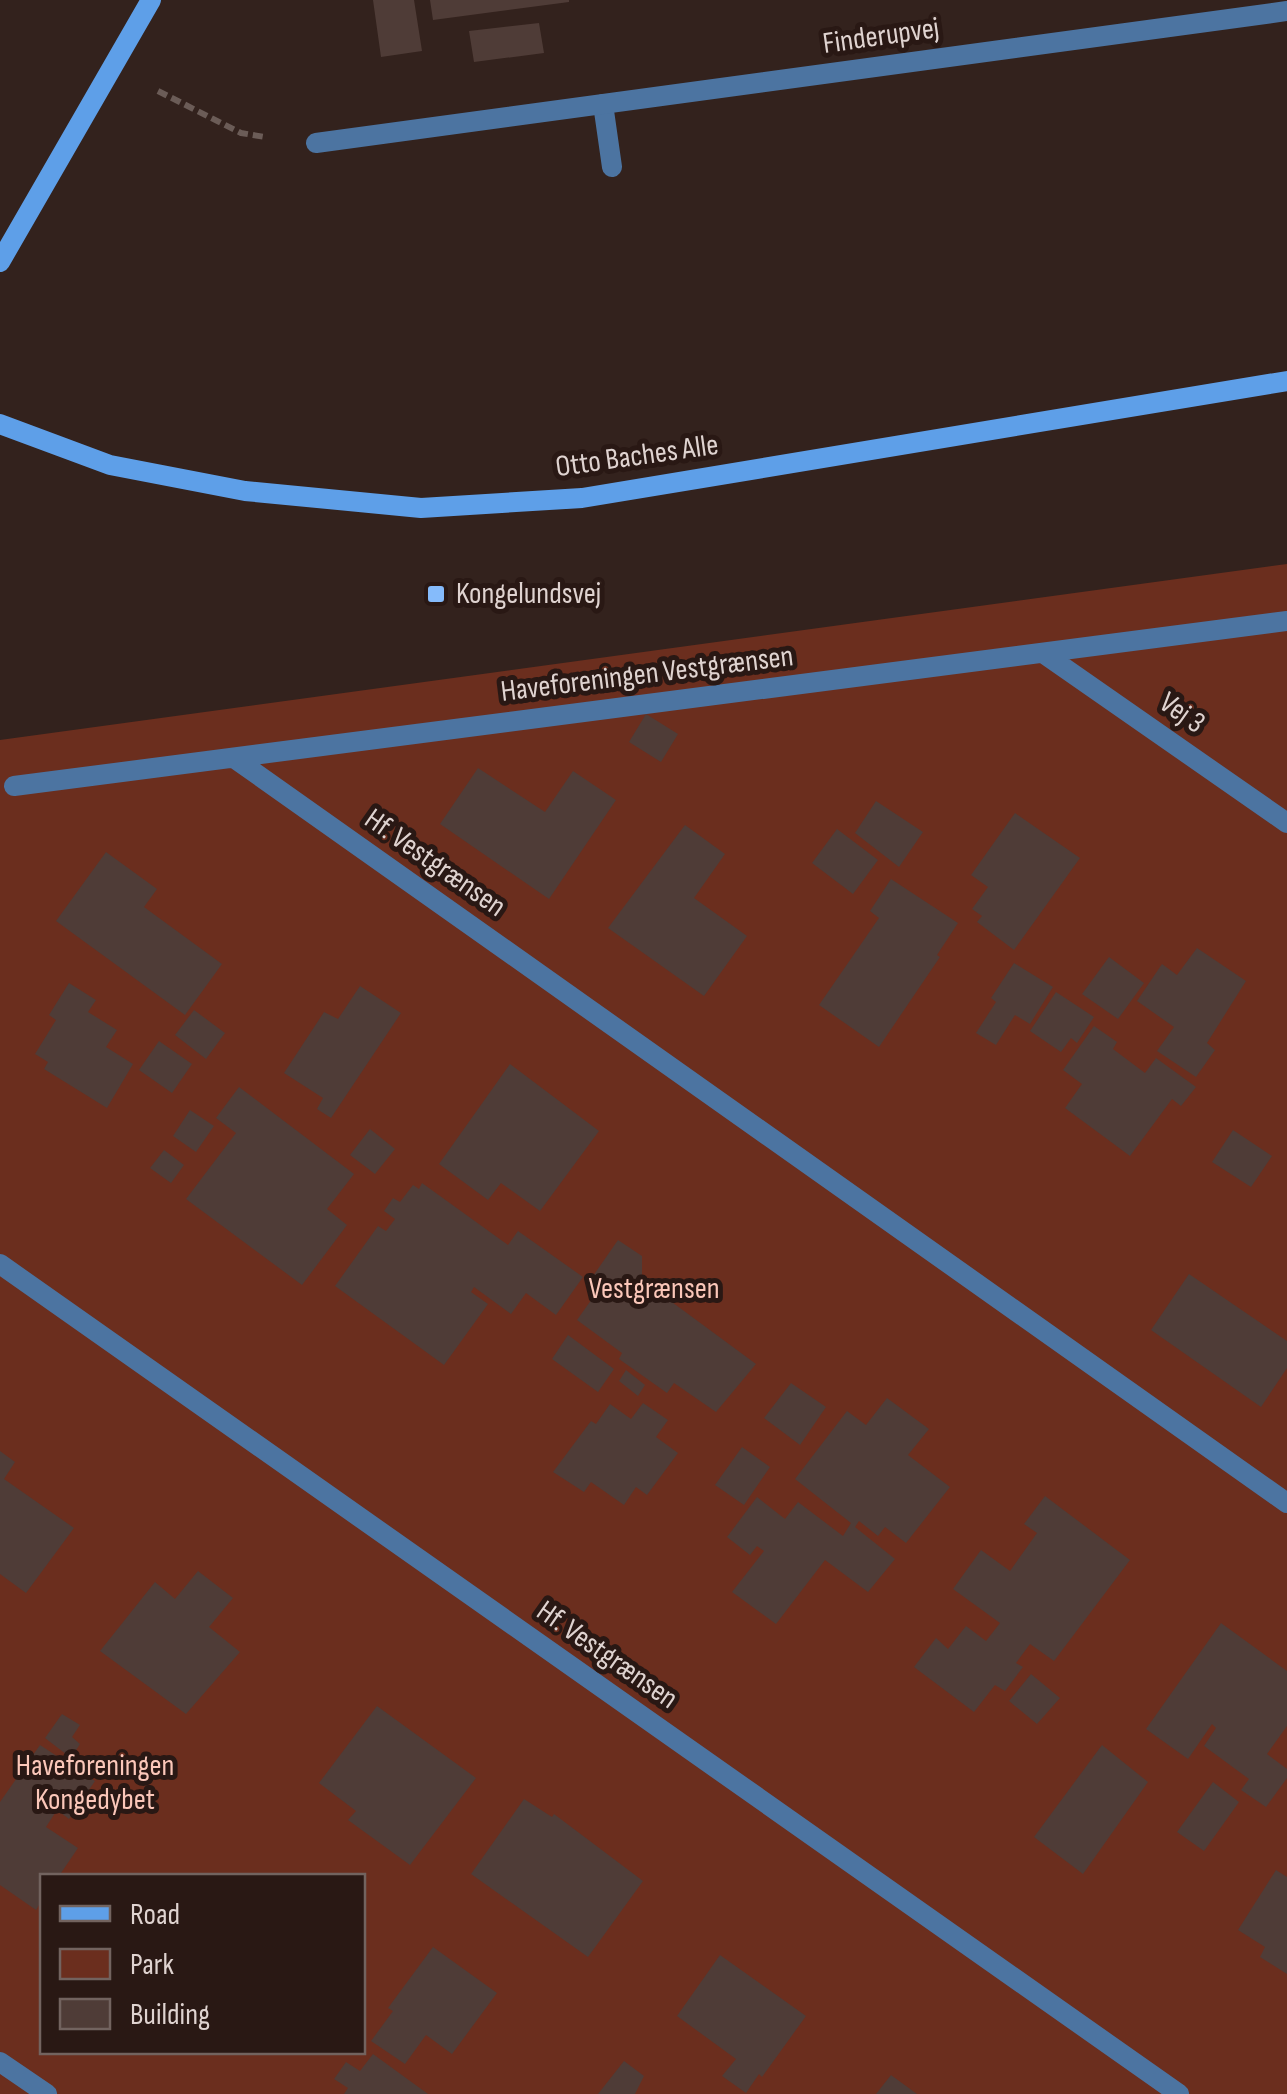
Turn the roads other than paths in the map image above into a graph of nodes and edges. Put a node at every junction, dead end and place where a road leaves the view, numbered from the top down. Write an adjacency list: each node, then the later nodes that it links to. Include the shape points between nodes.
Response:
1 (151, 0): 6 (street)
2 (1287, 11): 3 (street, Finderupvej)
3 (603, 104): 4 (street, Finderupvej); 5 (street)
4 (316, 143)
5 (612, 167)
6 (0, 262)
7 (1287, 380): 8 (street, Otto Baches Alle, via 582,498 421,508 245,490 110,465)
8 (0, 424)
9 (1287, 621): 10 (street, Haveforeningen Vestgrænsen)
10 (1043, 652): 11 (street, Haveforeningen Vestgrænsen); 13 (street, Vej 3)
11 (234, 758): 12 (street, Haveforeningen Vestgrænsen); 15 (street, Hf. Vestgrænsen)
12 (14, 786)
13 (1287, 824)
14 (0, 1264): 18 (street, Hf. Vestgrænsen)
15 (1287, 1503)
16 (0, 2062): 17 (street)
17 (47, 2094)
18 (1179, 2094)

